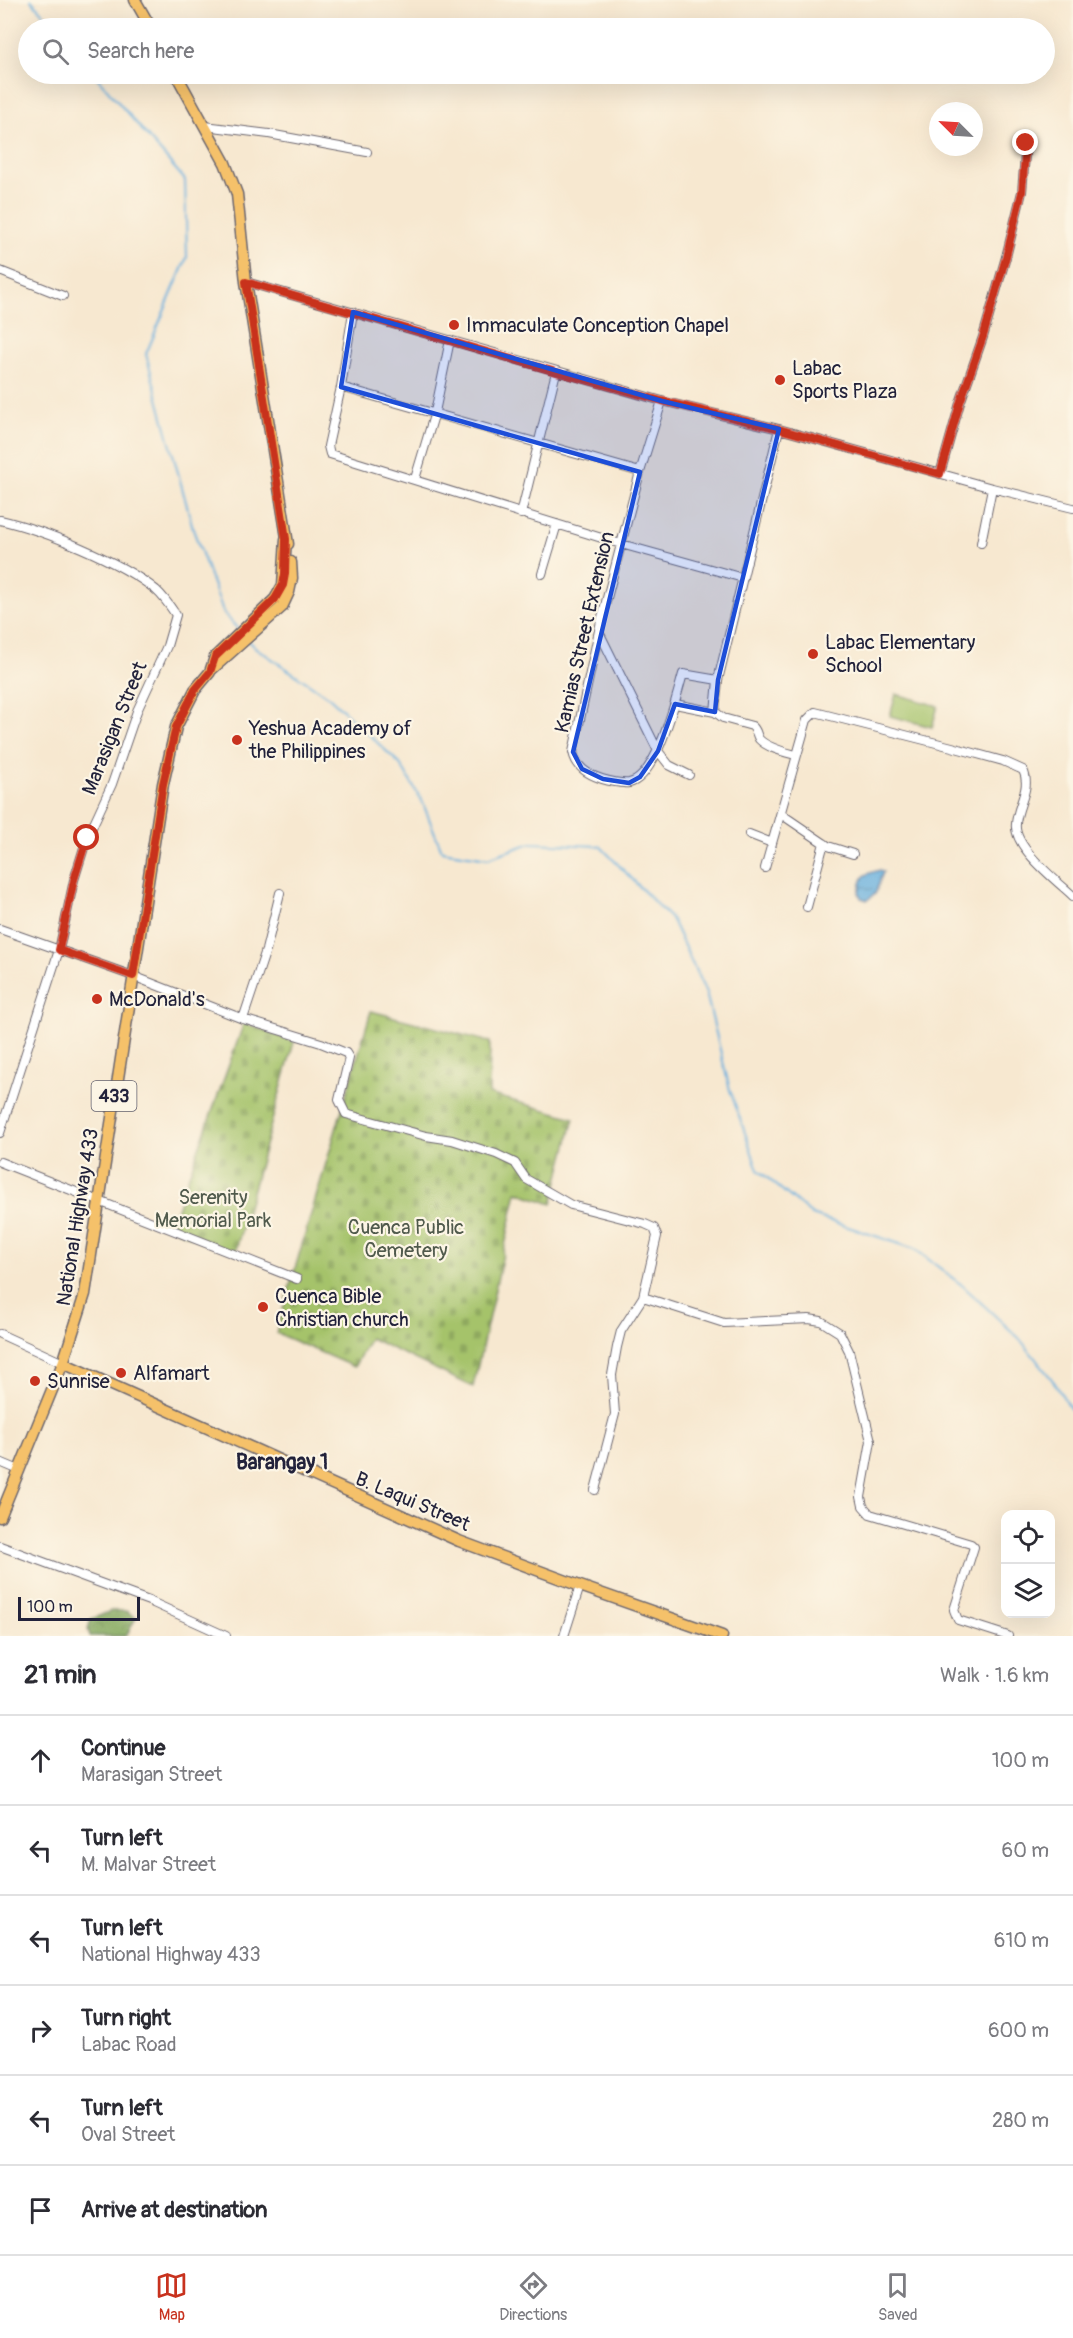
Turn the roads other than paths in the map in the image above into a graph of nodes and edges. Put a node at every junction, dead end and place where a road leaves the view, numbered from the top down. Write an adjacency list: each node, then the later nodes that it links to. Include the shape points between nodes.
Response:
1 (135, 0): 2 (main road)
2 (145, 18)
3 (182, 84): 4 (main road, National Highway 433 / 433)
4 (205, 126): 6 (street); 8 (main road, National Highway 433 / 433, via 237,194)
5 (1026, 143): 19 (street, via 1022,192 1006,257)
6 (367, 152)
7 (0, 271): 9 (street)
8 (246, 282): 10 (street); 48 (main road, National Highway 433 / 433, via 286,539 283,585 269,613 219,659 185,707 176,727)
9 (63, 296)
10 (353, 312): 11 (street); 13 (street)
11 (450, 340): 12 (street); 15 (street)
12 (556, 372): 14 (street); 17 (street)
13 (341, 387): 15 (street); 20 (street, via 328,446 330,454)
14 (662, 401): 16 (street); 18 (street, Kamias Street Extension)
15 (435, 412): 17 (street); 20 (street)
16 (779, 429): 19 (street); 29 (street)
17 (540, 442): 18 (street); 23 (street)
18 (640, 472): 27 (street, Kamias Street Extension)
19 (940, 474): 21 (street)
20 (415, 479): 23 (street)
21 (992, 488): 22 (street); 26 (street)
22 (1073, 508)
23 (521, 514): 25 (street)
24 (0, 519): 47 (street, Marasigan Street, via 89,552 139,579 157,591 176,615 112,784 87,838)
25 (556, 524): 27 (street); 28 (street)
26 (981, 543)
27 (621, 544): 29 (street); 30 (street, Kamias Street Extension)
28 (542, 574)
29 (743, 578): 31 (street)
30 (599, 631): 34 (street); 34 (street, Kamias Street Extension, via 573,752 575,761 582,770 603,779 629,783 640,777)
31 (718, 680): 32 (street, Kamias Street Extension, via 683,674); 33 (street)
32 (675, 704): 33 (street); 34 (street, Kamias Street Extension)
33 (715, 712): 35 (street, via 752,726 765,744)
34 (658, 751): 36 (street, via 669,765)
35 (796, 755): 37 (street); 44 (street, via 807,720 814,712 1015,765 1026,777 1017,835 1037,862)
36 (689, 775)
37 (781, 814): 39 (street); 40 (street)
38 (749, 834): 39 (street)
39 (772, 843): 42 (street)
40 (824, 843): 41 (street); 45 (street)
41 (853, 854)
42 (765, 868)
43 (280, 893): 49 (street)
44 (1073, 896)
45 (807, 907)
46 (0, 929): 47 (street)
47 (59, 950): 48 (street); 50 (street, Marasigan Street)
48 (133, 976): 49 (street); 52 (main road, National Highway 433 / 433)
49 (243, 1019): 54 (street, via 346,1053 349,1058 339,1100 346,1114 496,1154 515,1163 526,1179 571,1205 654,1228 657,1236)
50 (0, 1133)
51 (0, 1162): 52 (street)
52 (100, 1202): 53 (street); 56 (main road, National Highway 433 / 433, via 85,1294)
53 (297, 1279)
54 (643, 1297): 59 (street, via 621,1331 616,1347 612,1375 615,1414); 66 (street, via 724,1323 809,1318 840,1333 849,1352 871,1442 861,1497 863,1506 870,1514 974,1547 955,1616)
55 (0, 1335): 56 (street, B. Laqui Street)
56 (63, 1363): 58 (main road, National Highway 433 / 433); 62 (main road, B. Laqui Street, via 459,1541)
57 (0, 1462): 58 (street)
58 (19, 1470): 60 (main road, National Highway 433 / 433)
59 (595, 1490)
60 (0, 1517)
61 (0, 1546): 63 (street, via 149,1601)
62 (580, 1587): 64 (street); 65 (main road, B. Laqui Street)
63 (226, 1636)
64 (564, 1636)
65 (720, 1636)
66 (1008, 1636)

